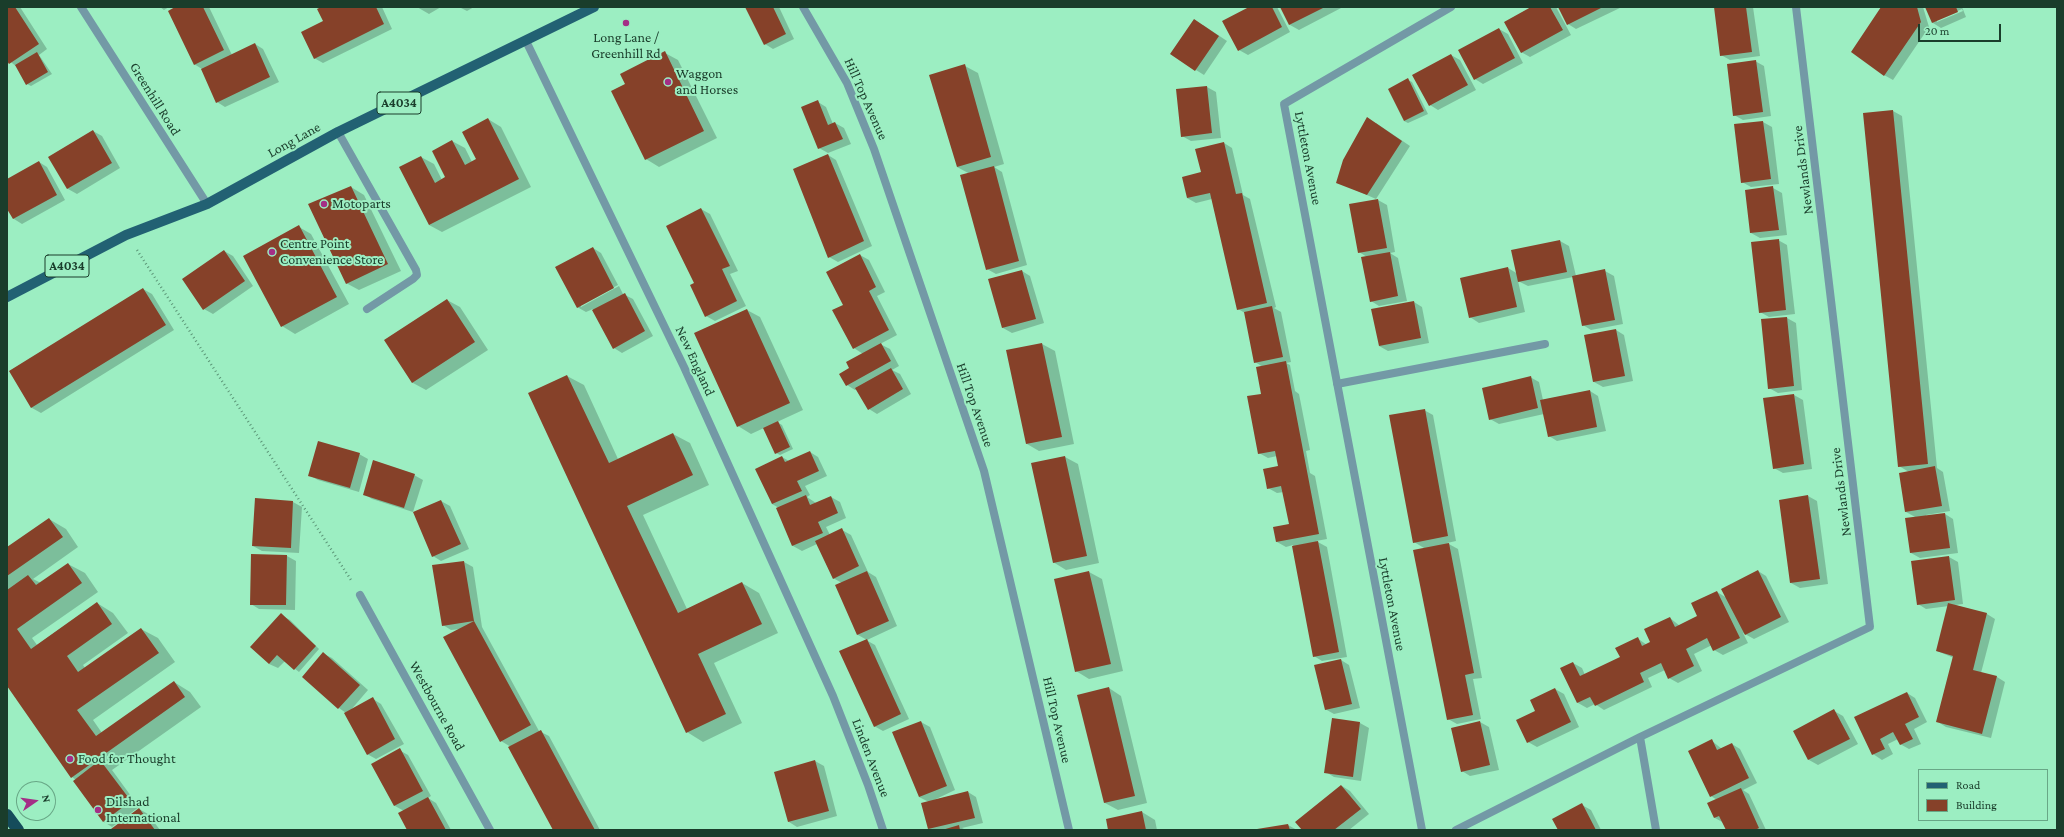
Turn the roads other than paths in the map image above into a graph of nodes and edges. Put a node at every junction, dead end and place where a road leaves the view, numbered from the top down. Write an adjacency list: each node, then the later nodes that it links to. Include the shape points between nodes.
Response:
1 (81, 7): 8 (street, Greenhill Road)
2 (594, 7): 6 (main road, Long Lane / A4034)
3 (804, 7): 20 (street, Hill Top Avenue, via 847,83 874,149 984,471)
4 (1451, 7): 12 (street, Lyttleton Avenue, via 1284,104)
5 (1796, 7): 15 (street, Newlands Drive, via 1870,627)
6 (526, 41): 7 (main road, Long Lane / A4034); 14 (street, New England, via 684,367)
7 (338, 132): 8 (main road, Long Lane / A4034); 10 (street, via 417,275)
8 (207, 204): 9 (main road, Long Lane / A4034, via 126,235)
9 (7, 297)
10 (367, 309)
11 (1545, 344): 12 (street)
12 (1337, 384): 21 (street, Lyttleton Avenue)
13 (360, 595): 18 (street, Westbourne Road)
14 (833, 696): 19 (street, Linden Avenue)
15 (1640, 737): 22 (street); 23 (street)
16 (7, 815): 17 (highway)
17 (18, 830)
18 (490, 830)
19 (883, 830)
20 (1069, 830)
21 (1422, 830)
22 (1456, 830)
23 (1656, 830)

